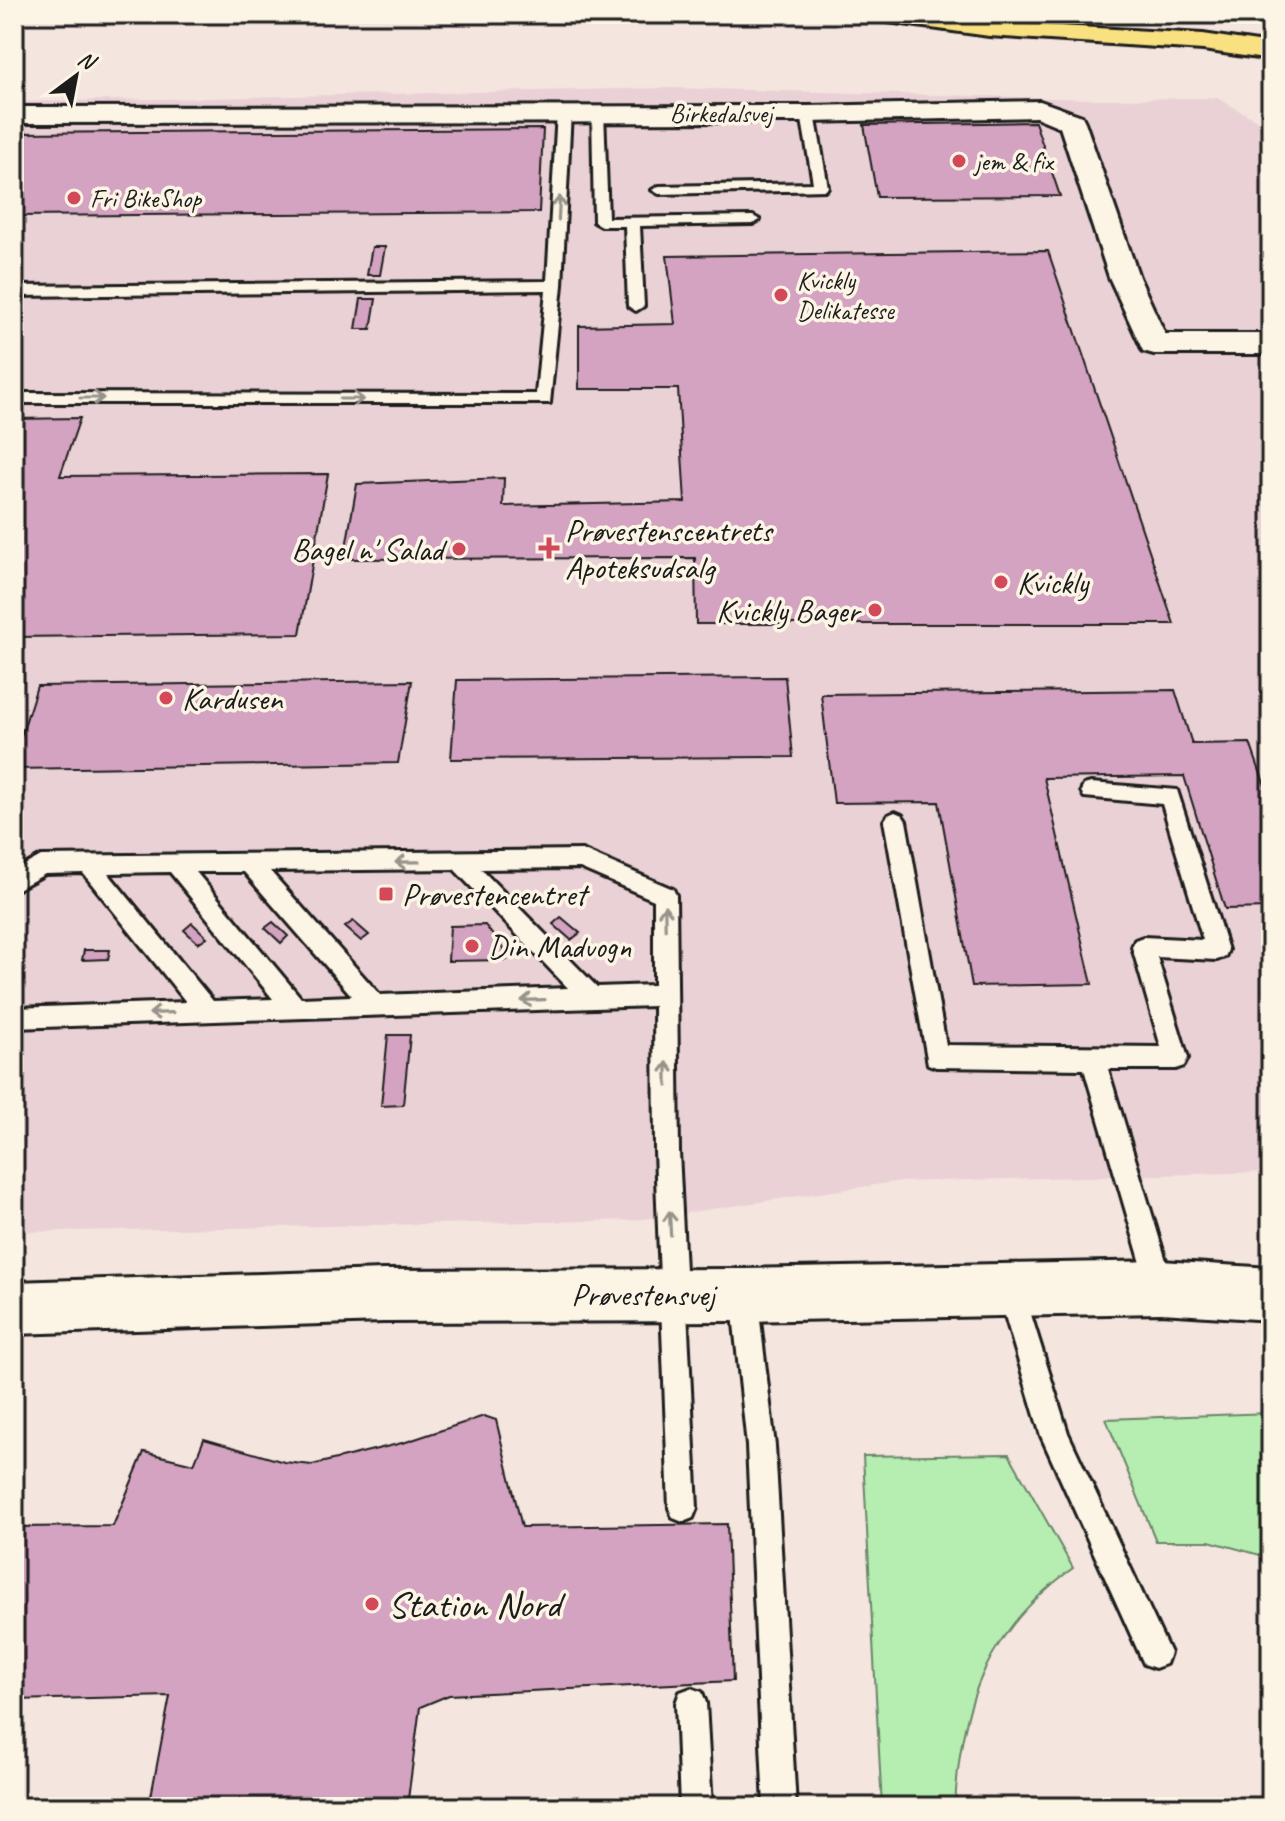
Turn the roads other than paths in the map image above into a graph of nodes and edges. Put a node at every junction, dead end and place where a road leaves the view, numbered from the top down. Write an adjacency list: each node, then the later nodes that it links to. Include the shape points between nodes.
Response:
1 (881, 14): 4 (main road, via 989,29 1203,42)
2 (908, 14): 3 (main road)
3 (1271, 33)
4 (1271, 52)
5 (564, 112): 6 (street, Birkedalsvej); 8 (street, Birkedalsvej); 12 (lane, one-way to 5)
6 (597, 112): 7 (street, Birkedalsvej); 11 (lane, via 601,222)
7 (808, 114): 9 (lane, via 821,187); 15 (street, Birkedalsvej, via 1040,109 1072,122 1124,277 1154,344)
8 (14, 115)
9 (659, 190)
10 (753, 220): 11 (lane)
11 (632, 221): 14 (lane)
12 (554, 285): 13 (lane); 16 (lane, one-way to 12, via 544,399)
13 (14, 291)
14 (636, 306)
15 (1271, 344)
16 (14, 398)
17 (1091, 791): 30 (lane, via 1170,796 1217,950 1143,947 1176,1058)
18 (895, 821): 30 (lane, via 936,1056)
19 (460, 861): 21 (lane, one-way to 21); 24 (lane, one-way to 19, via 665,895 582,859); 25 (lane)
20 (176, 864): 21 (lane); 22 (lane); 27 (lane)
21 (250, 864): 26 (lane)
22 (89, 865): 23 (lane, via 41,865); 28 (lane)
23 (14, 882)
24 (667, 995): 25 (lane); 33 (lane, one-way to 24)
25 (592, 998): 26 (lane, one-way to 26)
26 (374, 1005): 27 (lane)
27 (295, 1008): 28 (lane)
28 (207, 1011): 29 (lane, one-way to 29)
29 (14, 1018)
30 (1093, 1058): 31 (lane)
31 (1161, 1287): 32 (street, Prøvestensvej); 34 (street, Prøvestensvej)
32 (1010, 1288): 35 (street, Prøvestensvej); 38 (lane, via 1055,1436)
33 (674, 1293): 35 (street, Prøvestensvej); 36 (street, Prøvestensvej); 37 (lane)
34 (1271, 1294)
35 (744, 1295): 41 (lane, via 761,1446)
36 (14, 1308)
37 (683, 1508)
38 (1155, 1653)
39 (691, 1703): 40 (lane)
40 (696, 1807)
41 (780, 1807)

